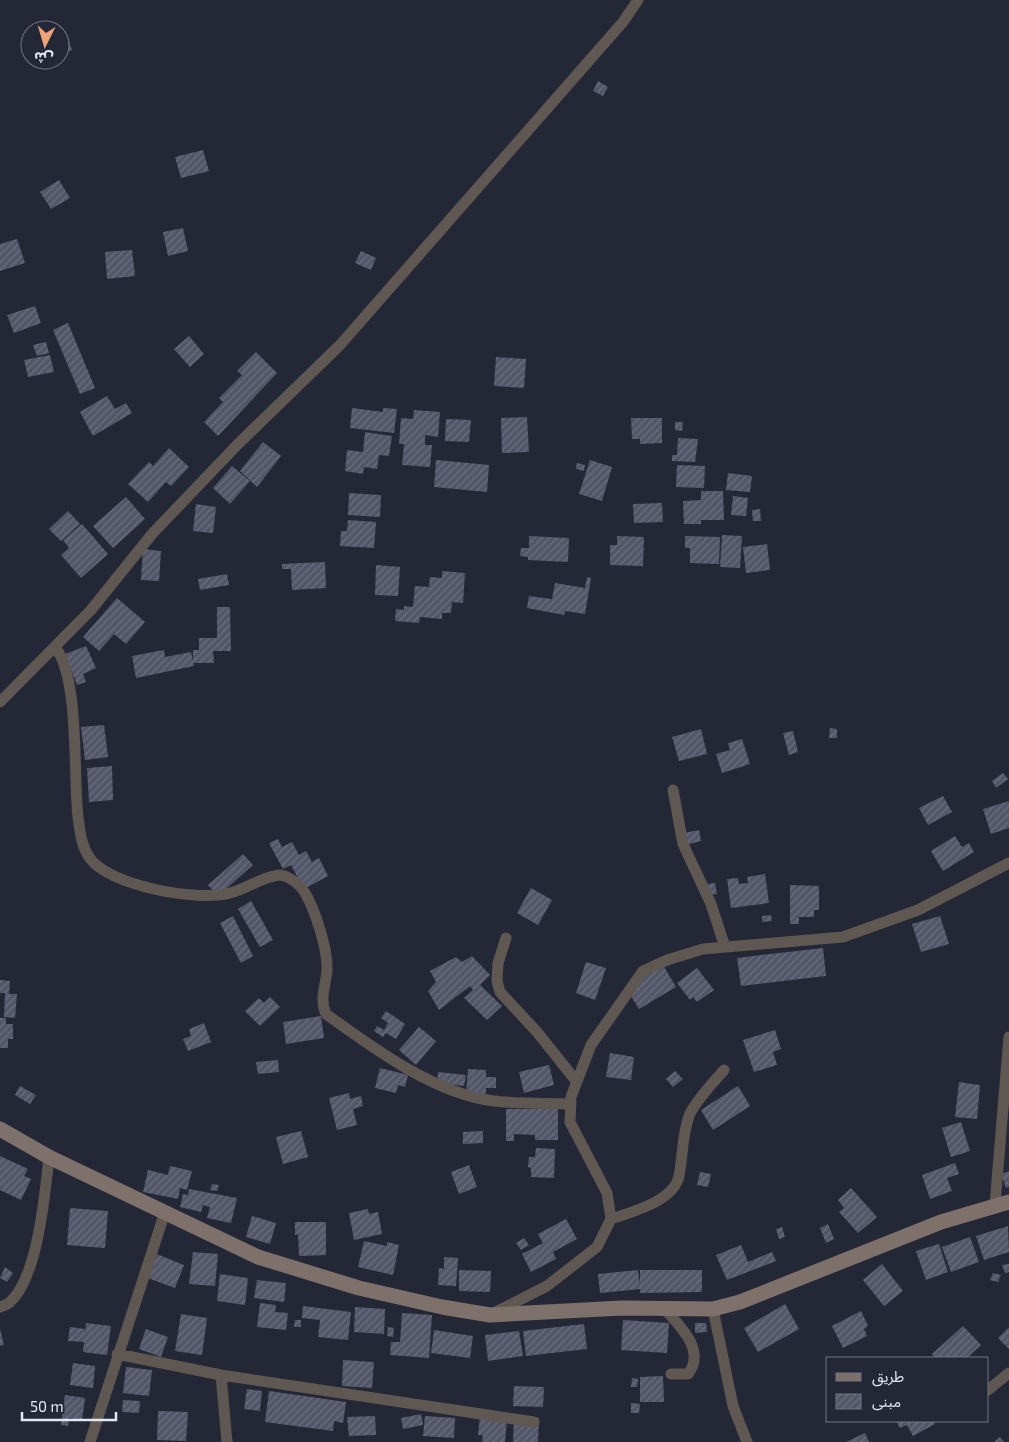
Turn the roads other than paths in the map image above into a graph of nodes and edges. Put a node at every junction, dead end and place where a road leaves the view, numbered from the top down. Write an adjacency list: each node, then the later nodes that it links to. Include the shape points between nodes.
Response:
1 (638, 0): 2 (street, via 623,22 340,345 152,534 91,610)
2 (55, 648): 3 (street); 11 (street, via 64,663 70,695 77,804 82,841 89,858 106,873 164,892 214,896 282,875 298,884 312,904 327,969 322,1006 326,1014 387,1058 457,1092 493,1101)
3 (0, 702)
4 (673, 790): 7 (street, via 683,844 712,904)
5 (1009, 863): 7 (street, via 918,910 843,937)
6 (506, 938): 10 (street, via 498,963 500,992 538,1032)
7 (726, 947): 10 (street, via 703,949 643,971 591,1045)
8 (1009, 1037): 14 (street)
9 (724, 1070): 16 (street, via 690,1114 679,1178 671,1192 647,1206)
10 (577, 1082): 11 (street)
11 (571, 1104): 16 (street, via 570,1122 607,1192)
12 (0, 1129): 13 (main road)
13 (49, 1157): 15 (main road); 17 (street, via 42,1215 26,1278 10,1302)
14 (1002, 1203): 19 (main road, via 941,1222)
15 (165, 1212): 20 (main road, via 258,1257 359,1288); 21 (street)
16 (611, 1219): 20 (street, via 598,1247 547,1286)
17 (0, 1307)
18 (663, 1307): 19 (main road); 20 (main road); 23 (street, via 688,1334 693,1346 692,1369 688,1374)
19 (713, 1310): 29 (street, via 733,1406)
20 (490, 1314)
21 (117, 1354): 24 (street); 27 (street)
22 (1009, 1373): 25 (street)
23 (671, 1374)
24 (221, 1375): 26 (street); 28 (street)
25 (989, 1389)
26 (534, 1422)
27 (90, 1442)
28 (227, 1442)
29 (747, 1442)

